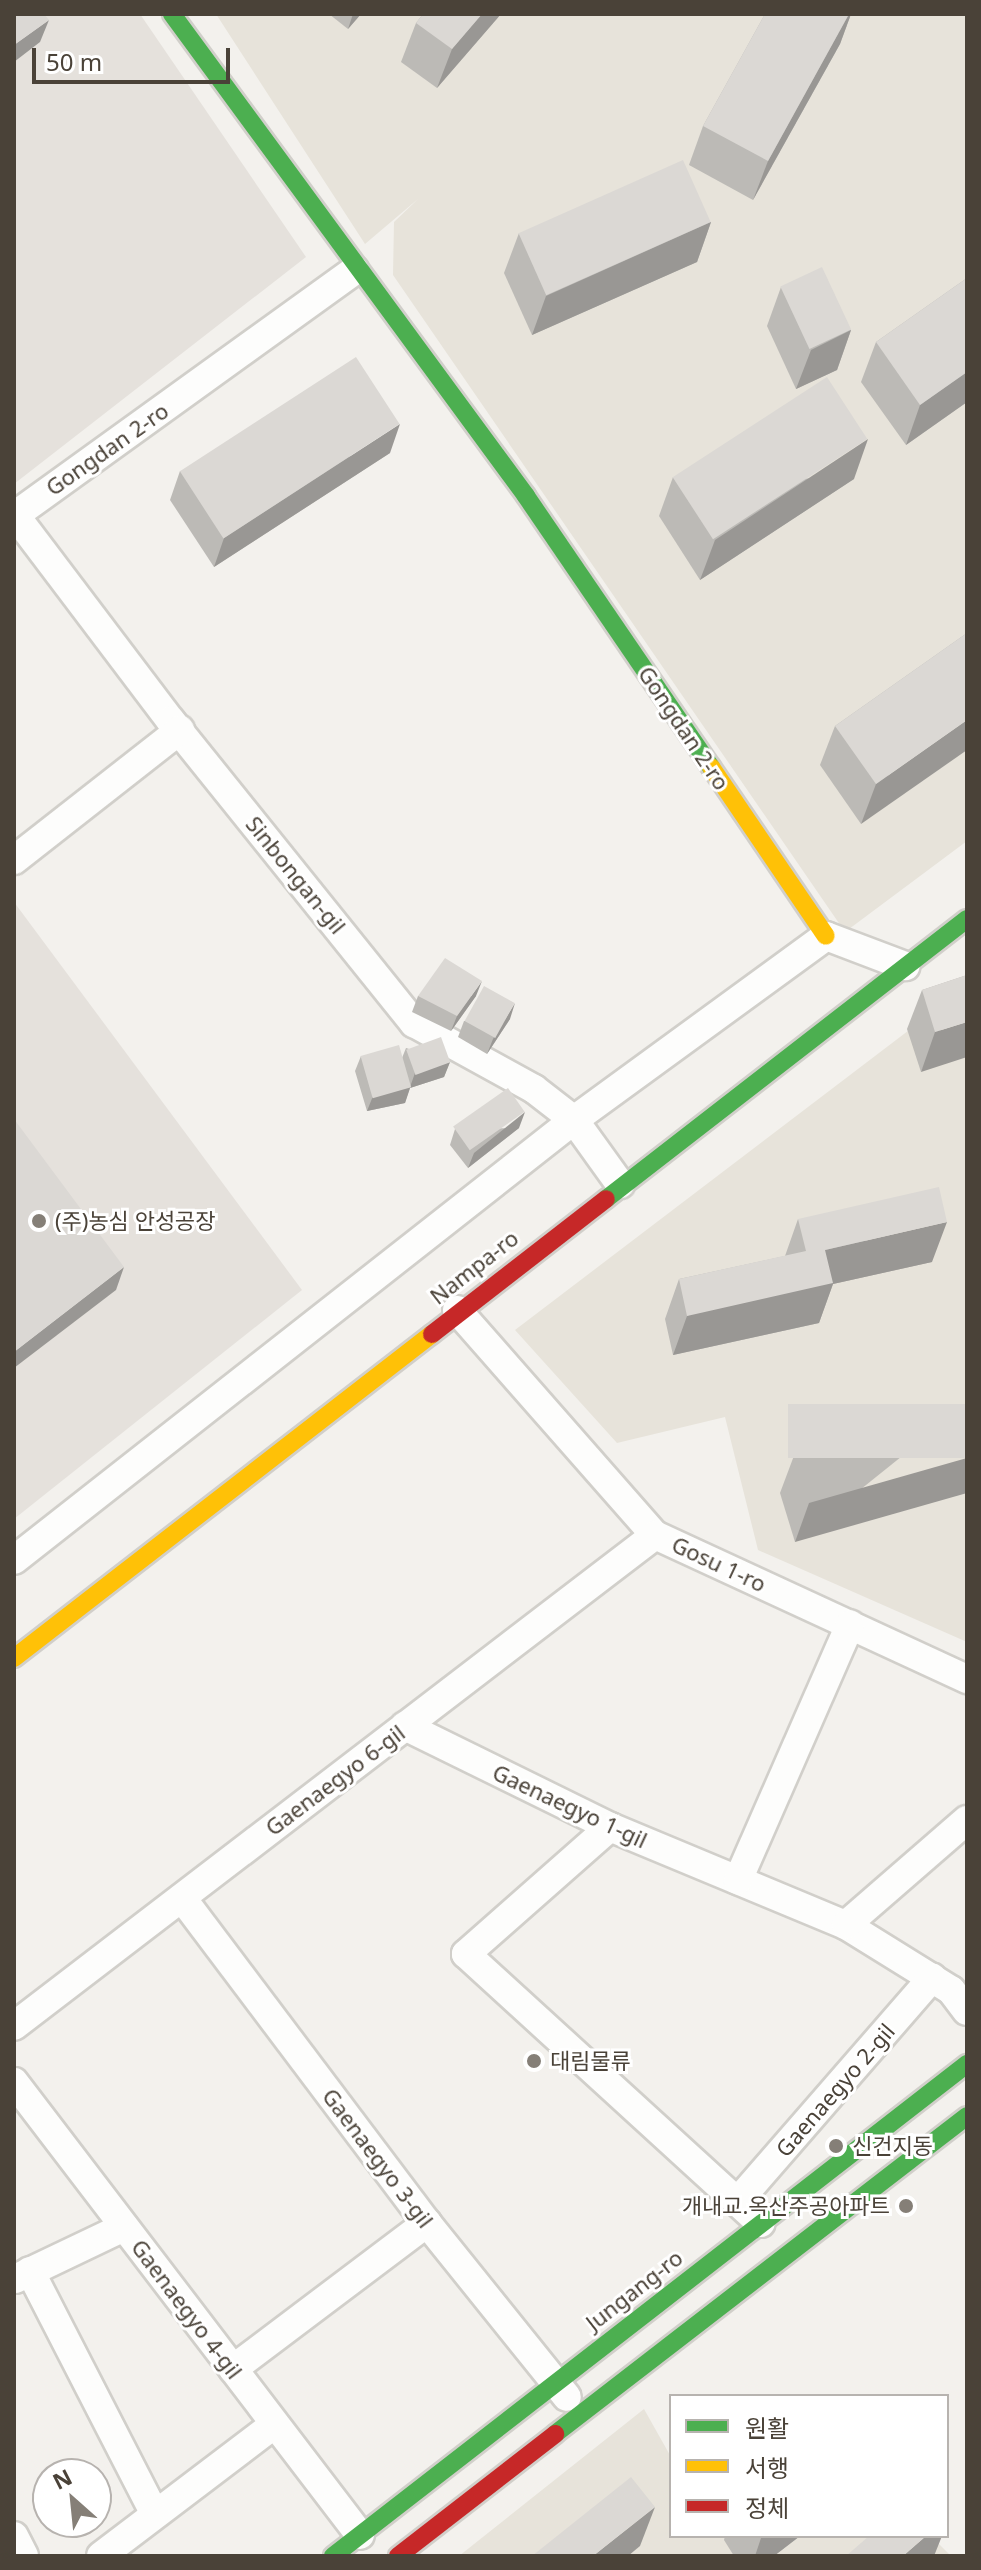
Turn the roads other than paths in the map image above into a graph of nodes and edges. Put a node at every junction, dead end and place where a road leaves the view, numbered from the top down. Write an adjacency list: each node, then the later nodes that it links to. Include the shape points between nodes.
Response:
1 (172, 14): 2 (street, Gongdan 2-ro)
2 (355, 270): 3 (street, Gongdan 2-ro); 7 (street, Gongdan 2-ro, via 526,496)
3 (15, 516): 4 (street, Sinbongan-gil)
4 (180, 730): 5 (street); 9 (street, Sinbongan-gil, via 414,1023 534,1089)
5 (14, 860)
6 (967, 919): 8 (street, Nampa-ro)
7 (826, 936): 8 (street); 9 (street)
8 (905, 966): 10 (street, Nampa-ro)
9 (574, 1120): 10 (street, Sinbongan-gil); 13 (street)
10 (620, 1184): 11 (street, Nampa-ro)
11 (457, 1310): 12 (street, Gosu 1-ro); 15 (street, Nampa-ro)
12 (655, 1535): 14 (street, Gosu 1-ro); 17 (street, Gaenaegyo 6-gil)
13 (14, 1560)
14 (850, 1625): 16 (street, Gosu 1-ro); 20 (street)
15 (14, 1658)
16 (967, 1679)
17 (405, 1726): 19 (street, Gaenaegyo 1-gil); 21 (street, Gaenaegyo 6-gil)
18 (967, 1820): 22 (street)
19 (610, 1827): 20 (street, Gaenaegyo 1-gil); 29 (street, via 466,1954)
20 (738, 1880): 22 (street, Gaenaegyo 1-gil)
21 (182, 1898): 25 (street, Gaenaegyo 6-gil); 30 (street, Gaenaegyo 3-gil)
22 (846, 1925): 23 (street, Gaenaegyo 1-gil)
23 (932, 1978): 24 (street, Gaenaegyo 1-gil); 29 (street, Gaenaegyo 2-gil)
24 (967, 2011)
25 (14, 2026)
26 (967, 2064): 31 (street, Jungang-ro)
27 (14, 2082): 32 (street, Gaenaegyo 4-gil)
28 (967, 2116): 36 (street)
29 (738, 2201): 31 (street)
30 (427, 2223): 34 (street); 35 (street, Gaenaegyo 3-gil)
31 (761, 2223): 35 (street, Jungang-ro)
32 (124, 2227): 33 (street); 34 (street, Gaenaegyo 4-gil)
33 (22, 2275): 38 (street)
34 (233, 2369): 37 (street, Gaenaegyo 4-gil)
35 (555, 2382): 36 (street, Gaenaegyo 3-gil); 39 (street, Jungang-ro)
36 (581, 2415): 44 (street)
37 (275, 2424): 38 (street); 39 (street, Gaenaegyo 4-gil)
38 (155, 2514): 42 (street)
39 (360, 2535): 43 (street, Jungang-ro)
40 (14, 2536): 41 (street)
41 (24, 2556)
42 (101, 2556)
43 (333, 2556)
44 (398, 2556)

